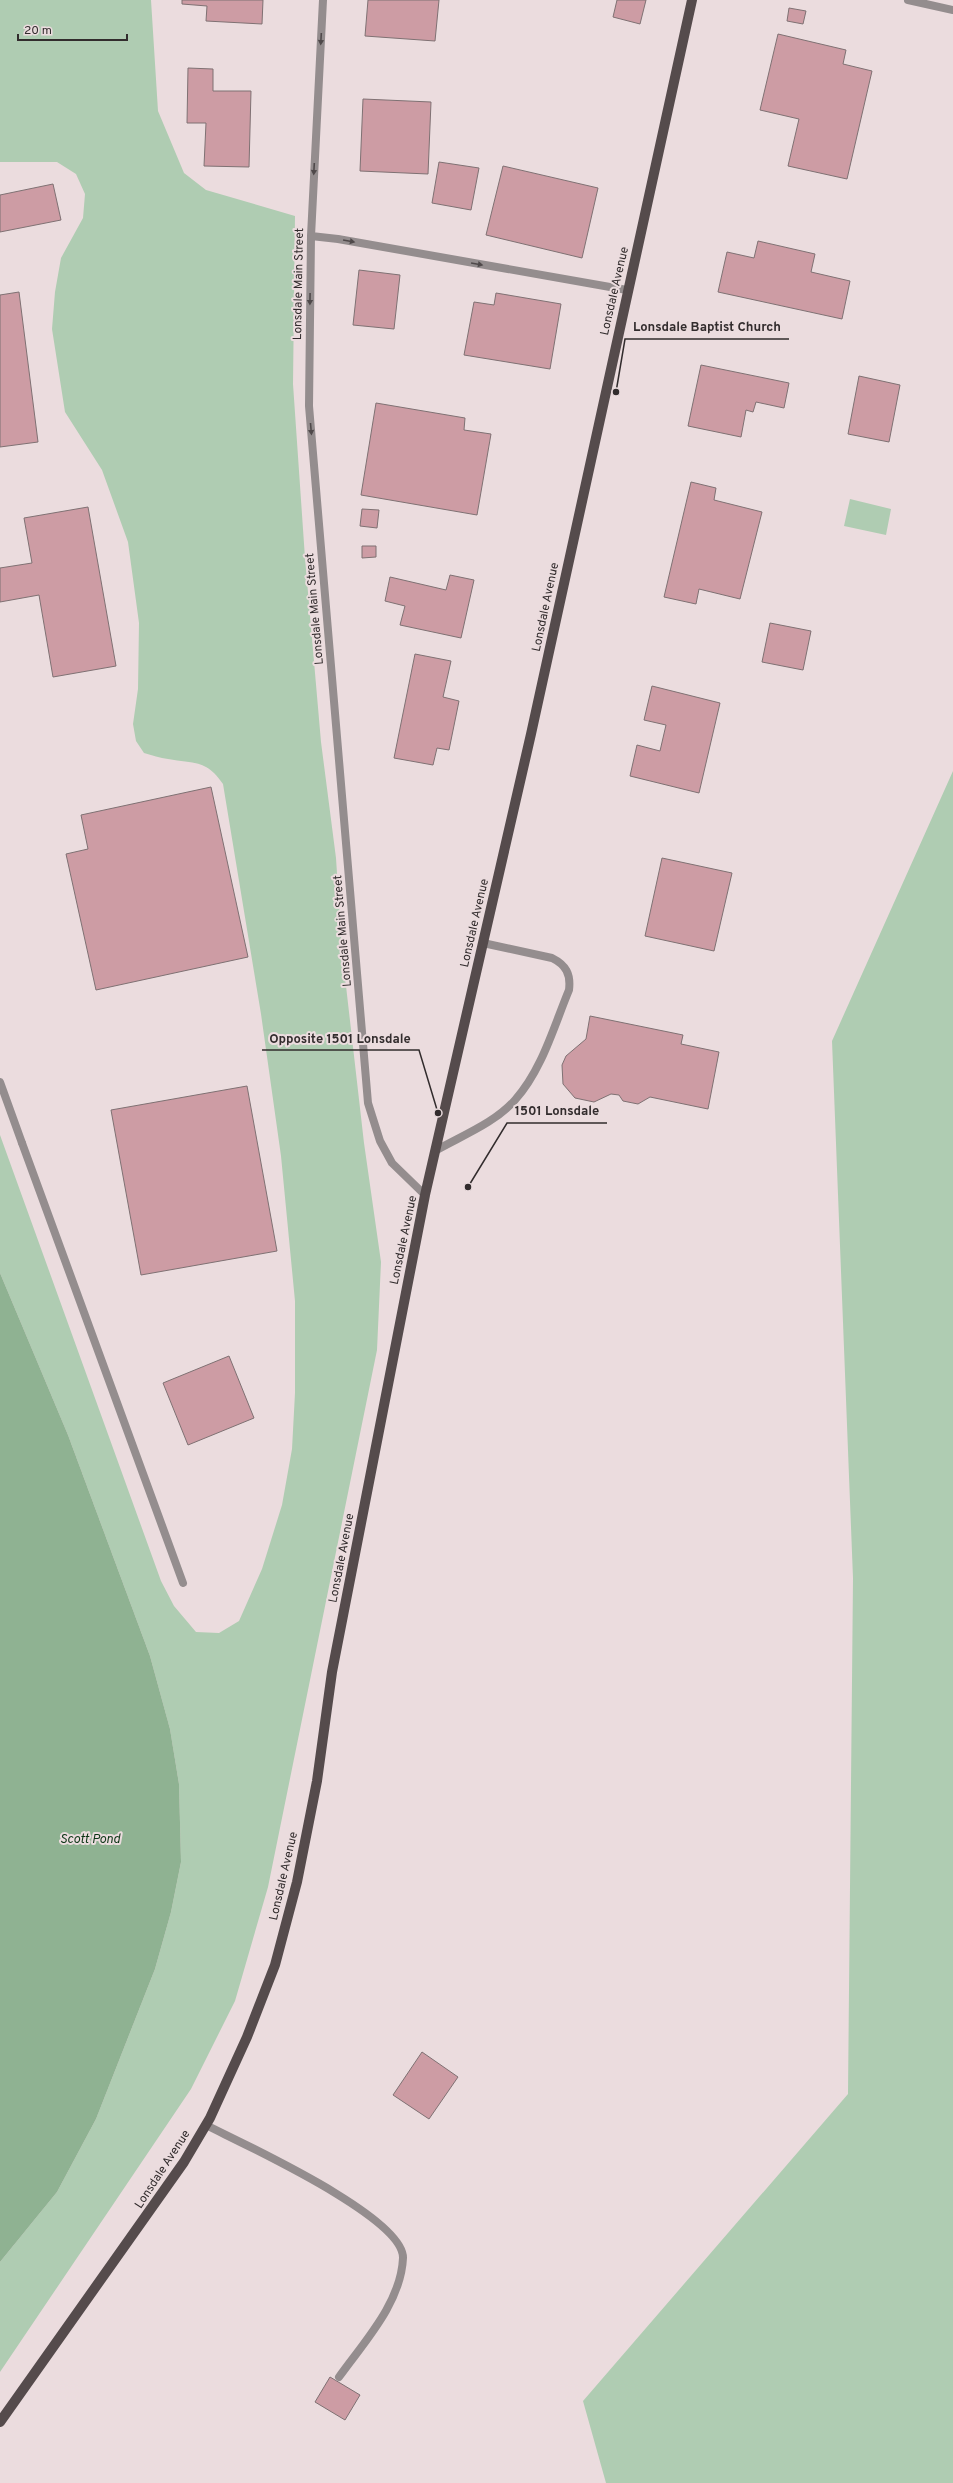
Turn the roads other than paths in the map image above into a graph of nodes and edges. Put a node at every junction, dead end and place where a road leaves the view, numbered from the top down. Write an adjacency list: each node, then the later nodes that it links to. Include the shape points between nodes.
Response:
1 (323, 0): 5 (street, Lonsdale Main Street, one-way to 5)
2 (692, 0): 6 (main road, Lonsdale Avenue)
3 (908, 0): 4 (street)
4 (953, 10)
5 (311, 236): 6 (street, one-way to 6); 10 (street, Lonsdale Main Street, one-way to 10, via 309,406 368,1103 380,1141 392,1163)
6 (627, 290): 7 (main road, Lonsdale Avenue)
7 (483, 943): 9 (main road, Lonsdale Avenue); 9 (street, via 559,962 571,978 569,990 533,1074 515,1100 496,1116)
8 (0, 1082): 11 (street)
9 (435, 1151): 10 (main road, Lonsdale Avenue)
10 (425, 1196): 12 (main road, Lonsdale Avenue, via 332,1672 316,1781 297,1882 275,1965 247,2037)
11 (183, 1583)
12 (206, 2125): 13 (street, via 360,2208 377,2220 398,2241 403,2259 395,2293 376,2326); 14 (main road, Lonsdale Avenue, via 154,2207)
13 (339, 2377)
14 (0, 2422)

